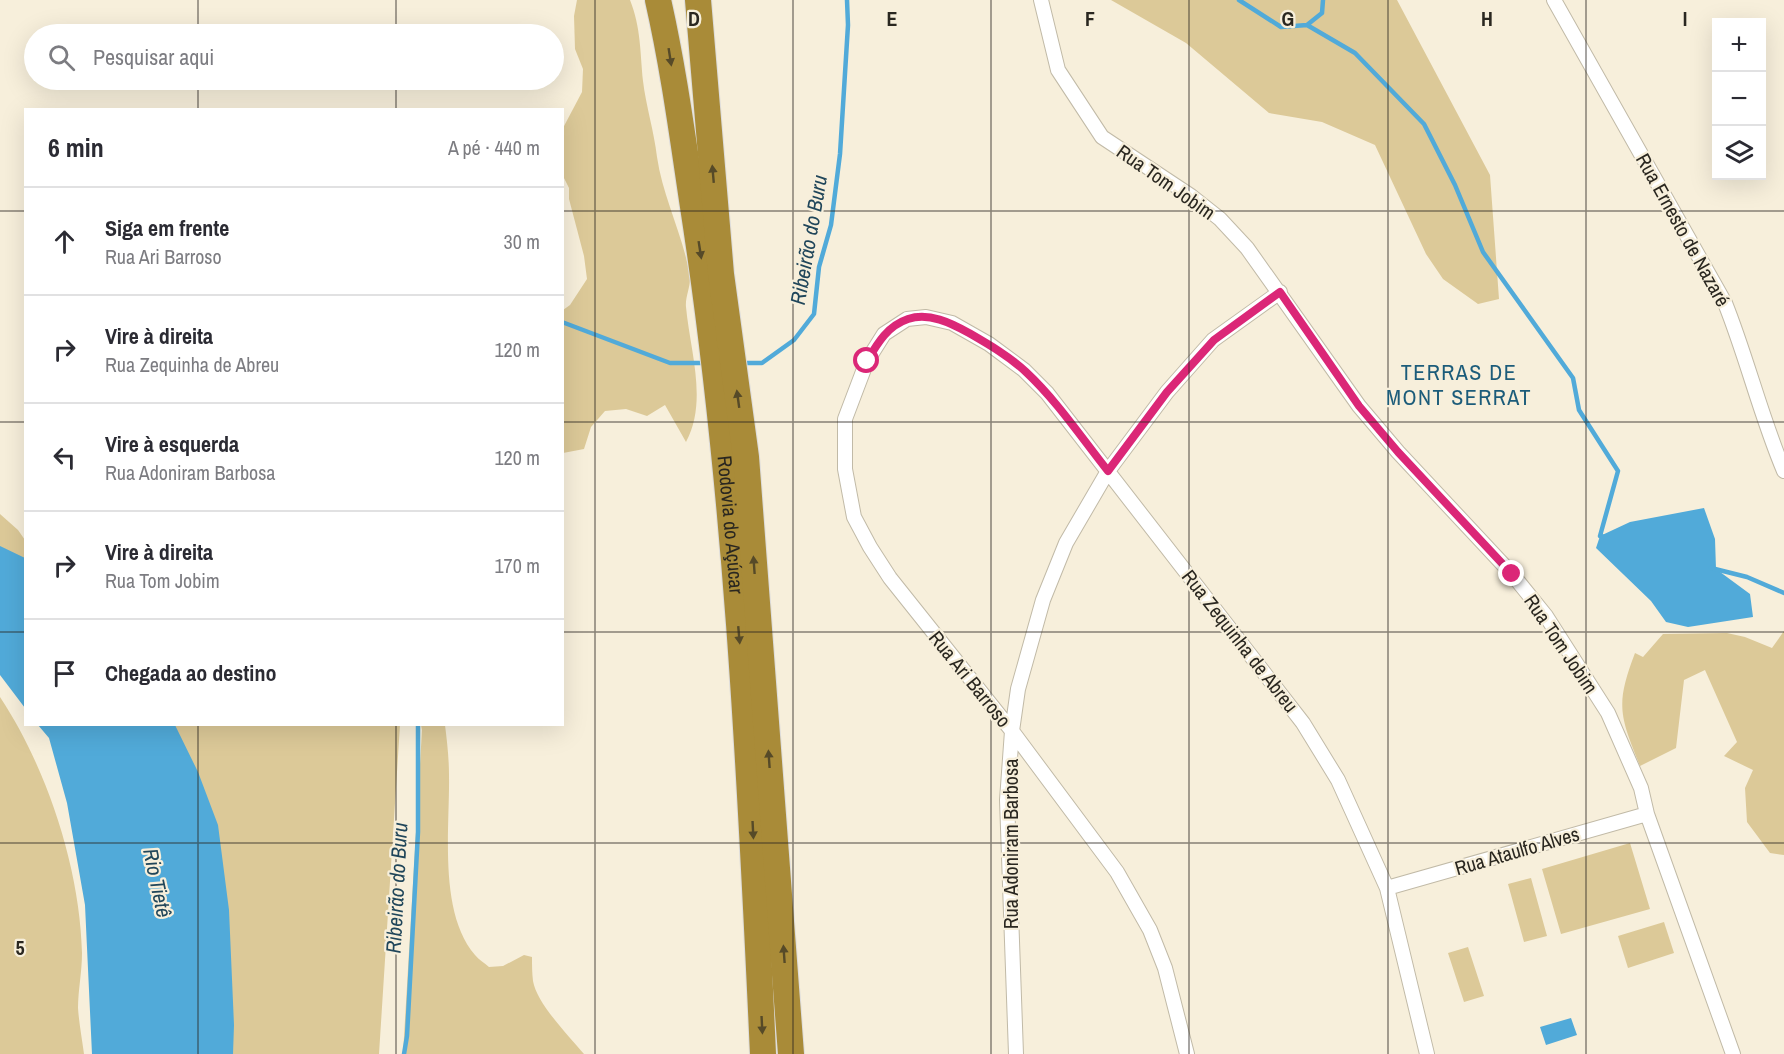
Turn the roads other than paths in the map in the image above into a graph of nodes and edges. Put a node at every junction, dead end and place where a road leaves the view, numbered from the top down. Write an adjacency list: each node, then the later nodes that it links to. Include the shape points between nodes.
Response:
1 (658, 0): 5 (highway, Rodovia do Açúcar, one-way to 5)
2 (698, 0): 5 (highway, Rodovia do Açúcar, one-way to 2)
3 (1041, 0): 6 (street, Rua Tom Jobim, via 1058,70 1102,137 1220,219)
4 (1554, 0): 10 (street, Rua Ernesto de Nazaré, via 1725,303)
5 (713, 280): 8 (highway, Rodovia do Açúcar)
6 (1280, 292): 9 (street, Rua Adoniram Barbosa, via 1214,340 1167,392); 12 (street, Rua Tom Jobim, via 1359,406 1546,616 1608,713 1641,788)
7 (926, 317): 9 (street, Rua Zequinha de Abreu, via 952,323 1024,370); 11 (street, Rua Ari Barroso, via 907,319 884,334 867,361 854,394 845,420 845,469 854,517 890,578)
8 (735, 454): 14 (highway, Rodovia do Açúcar, one-way to 14); 15 (highway, Rodovia do Açúcar, one-way to 8)
9 (1108, 471): 11 (street, Rua Adoniram Barbosa, via 1066,543 1043,600 1018,689); 13 (street, Rua Zequinha de Abreu, via 1304,723 1338,780)
10 (1784, 471)
11 (1012, 731): 16 (street, Rua Adoniram Barbosa, via 1007,800); 17 (street, Rua Ari Barroso, via 1097,843 1137,904 1165,968)
12 (1647, 814): 13 (street, Rua Ataulfo Alves); 19 (street, Rua Tom Jobim)
13 (1387, 888): 18 (street, Rua Zequinha de Abreu)
14 (763, 1054)
15 (791, 1054)
16 (1016, 1054)
17 (1187, 1054)
18 (1427, 1054)
19 (1733, 1054)

